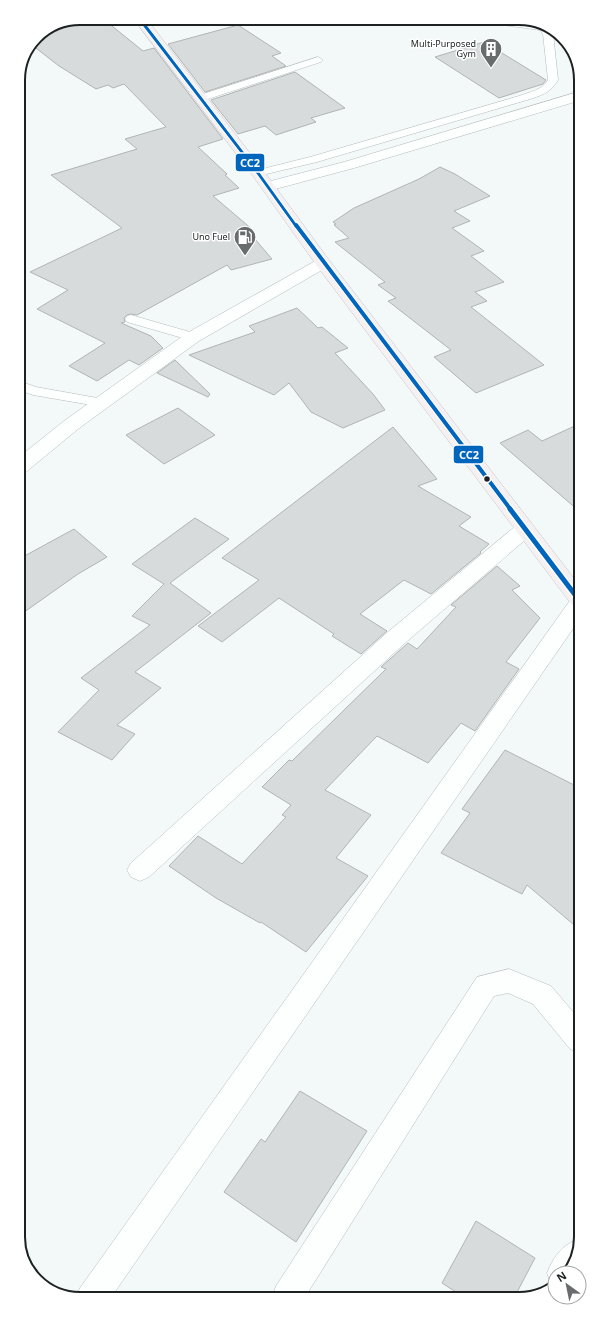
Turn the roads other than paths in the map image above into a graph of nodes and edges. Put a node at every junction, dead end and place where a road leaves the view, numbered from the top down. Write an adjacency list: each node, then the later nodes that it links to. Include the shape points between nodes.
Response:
1 (147, 25): 5 (highway)
2 (548, 33): 6 (lane, via 554,80 548,88 523,98 324,157)
3 (318, 60): 5 (lane)
4 (574, 97): 6 (street, via 349,165)
5 (201, 98): 6 (highway)
6 (263, 179): 7 (highway)
7 (323, 263): 9 (street); 13 (highway)
8 (131, 320): 9 (lane)
9 (193, 337): 11 (street)
10 (25, 388): 11 (lane)
11 (103, 403): 12 (street)
12 (25, 463)
13 (525, 529): 14 (highway); 16 (street, via 398,637)
14 (574, 593)
15 (574, 611): 18 (street)
16 (140, 870)
17 (574, 1033): 19 (street, via 542,995 509,981 486,986)
18 (96, 1292)
19 (290, 1292)

